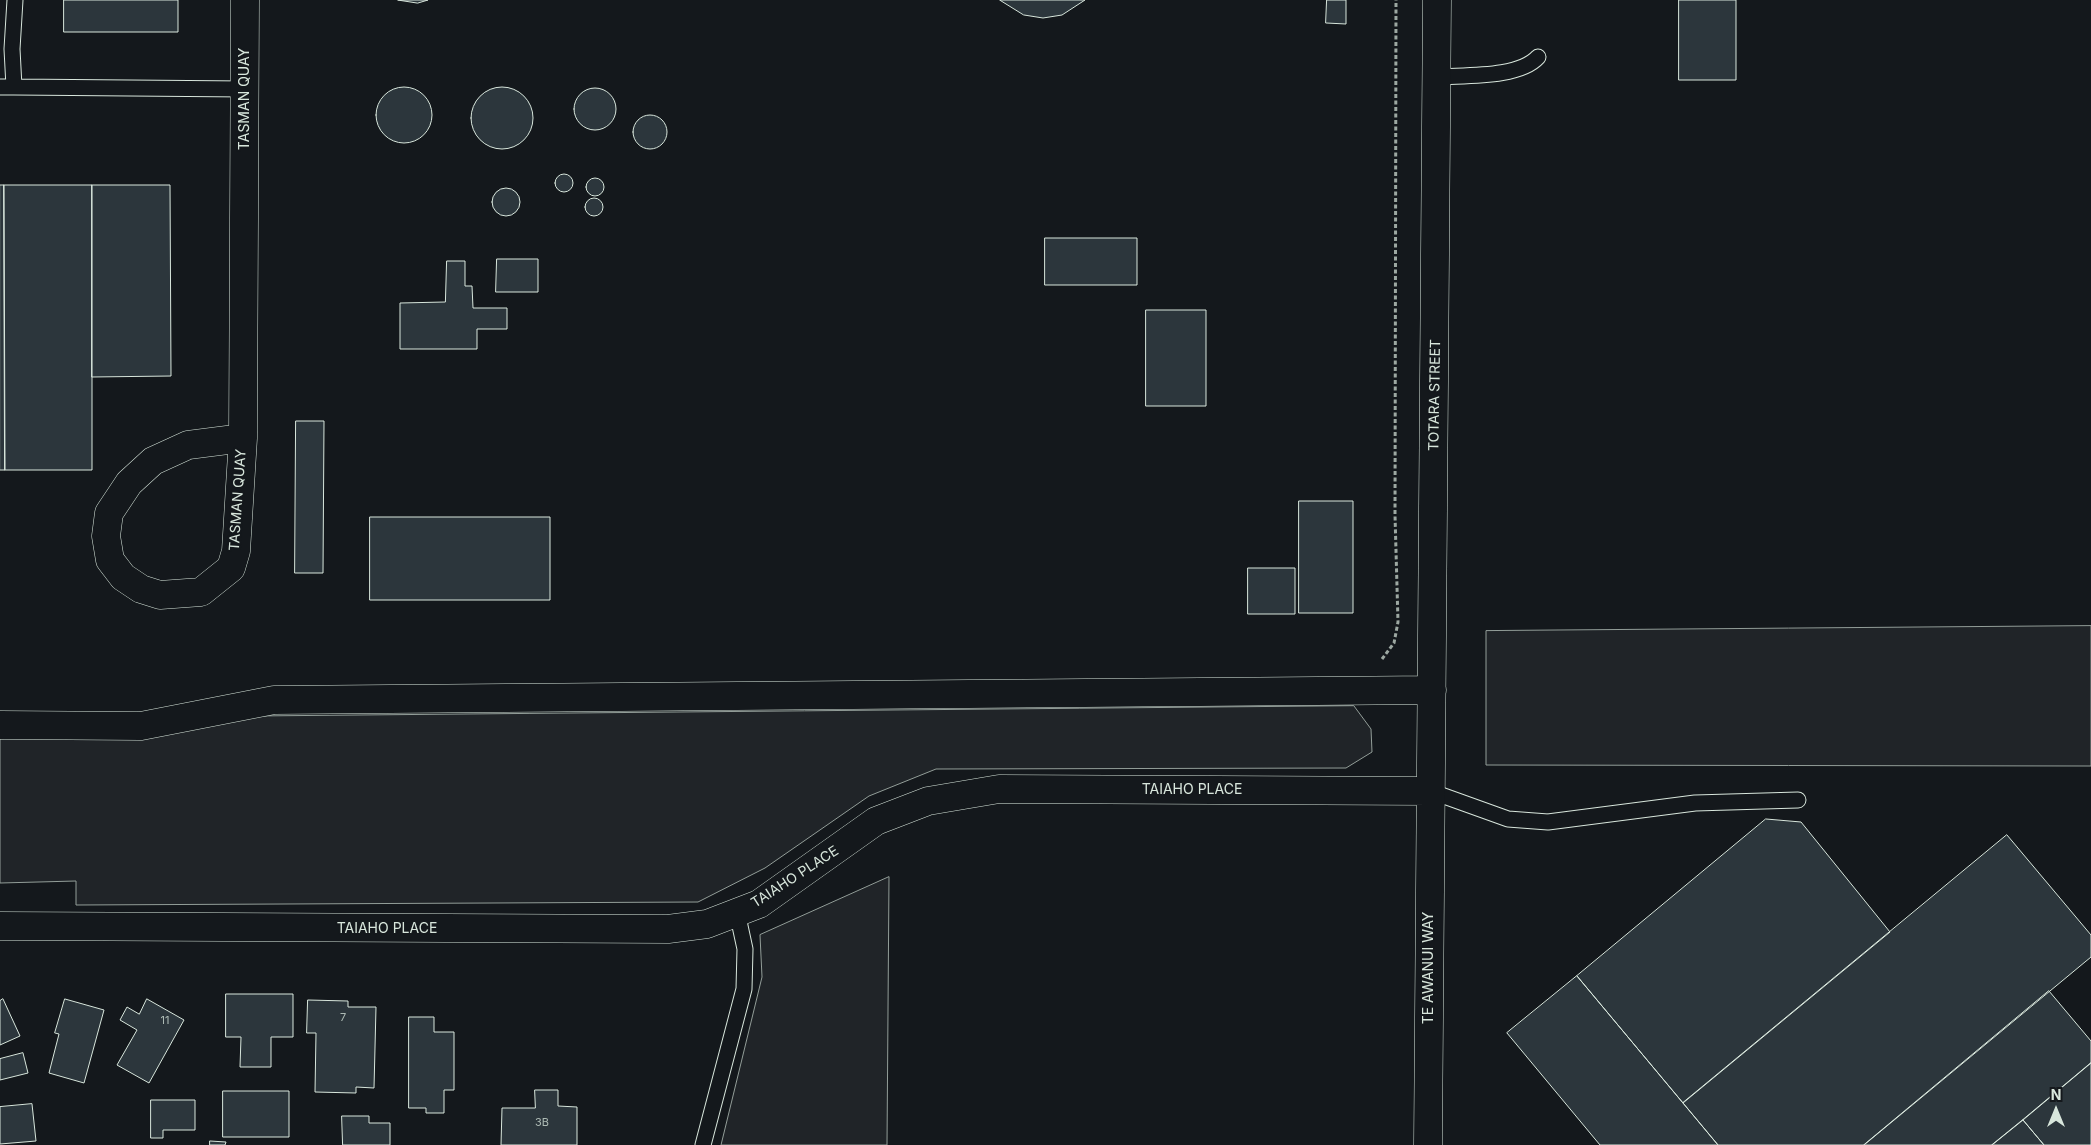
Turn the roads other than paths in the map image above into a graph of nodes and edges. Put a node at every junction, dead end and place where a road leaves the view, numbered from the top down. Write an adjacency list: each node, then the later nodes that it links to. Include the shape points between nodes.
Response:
1 (15, 0): 6 (lane)
2 (245, 0): 7 (street, TASMAN QUAY)
3 (1437, 0): 5 (street, TOTARA STREET)
4 (1538, 57): 5 (lane, via 1531,64 1509,71)
5 (1438, 77): 9 (street, TOTARA STREET)
6 (7, 87): 7 (lane)
7 (246, 90): 8 (street, TASMAN QUAY)
8 (243, 438): 8 (street, TASMAN QUAY, via 188,445 153,461 129,483 109,513 106,536 110,560 123,577 160,596 179,595 201,592 231,568 236,551)
9 (1432, 690): 10 (street, via 274,700 141,726); 11 (street, TOTARA STREET)
10 (0, 725)
11 (1430, 791): 12 (lane, via 1508,819 1548,822 1696,802); 13 (street, TAIAHO PLACE, via 999,789 928,801 876,821 759,904); 16 (street, TE AWANUI WAY)
12 (1798, 800)
13 (736, 912): 14 (street, TAIAHO PLACE, via 707,924 618,930); 15 (lane, via 745,949 744,988)
14 (0, 926)
15 (704, 1145)
16 (1428, 1145)

